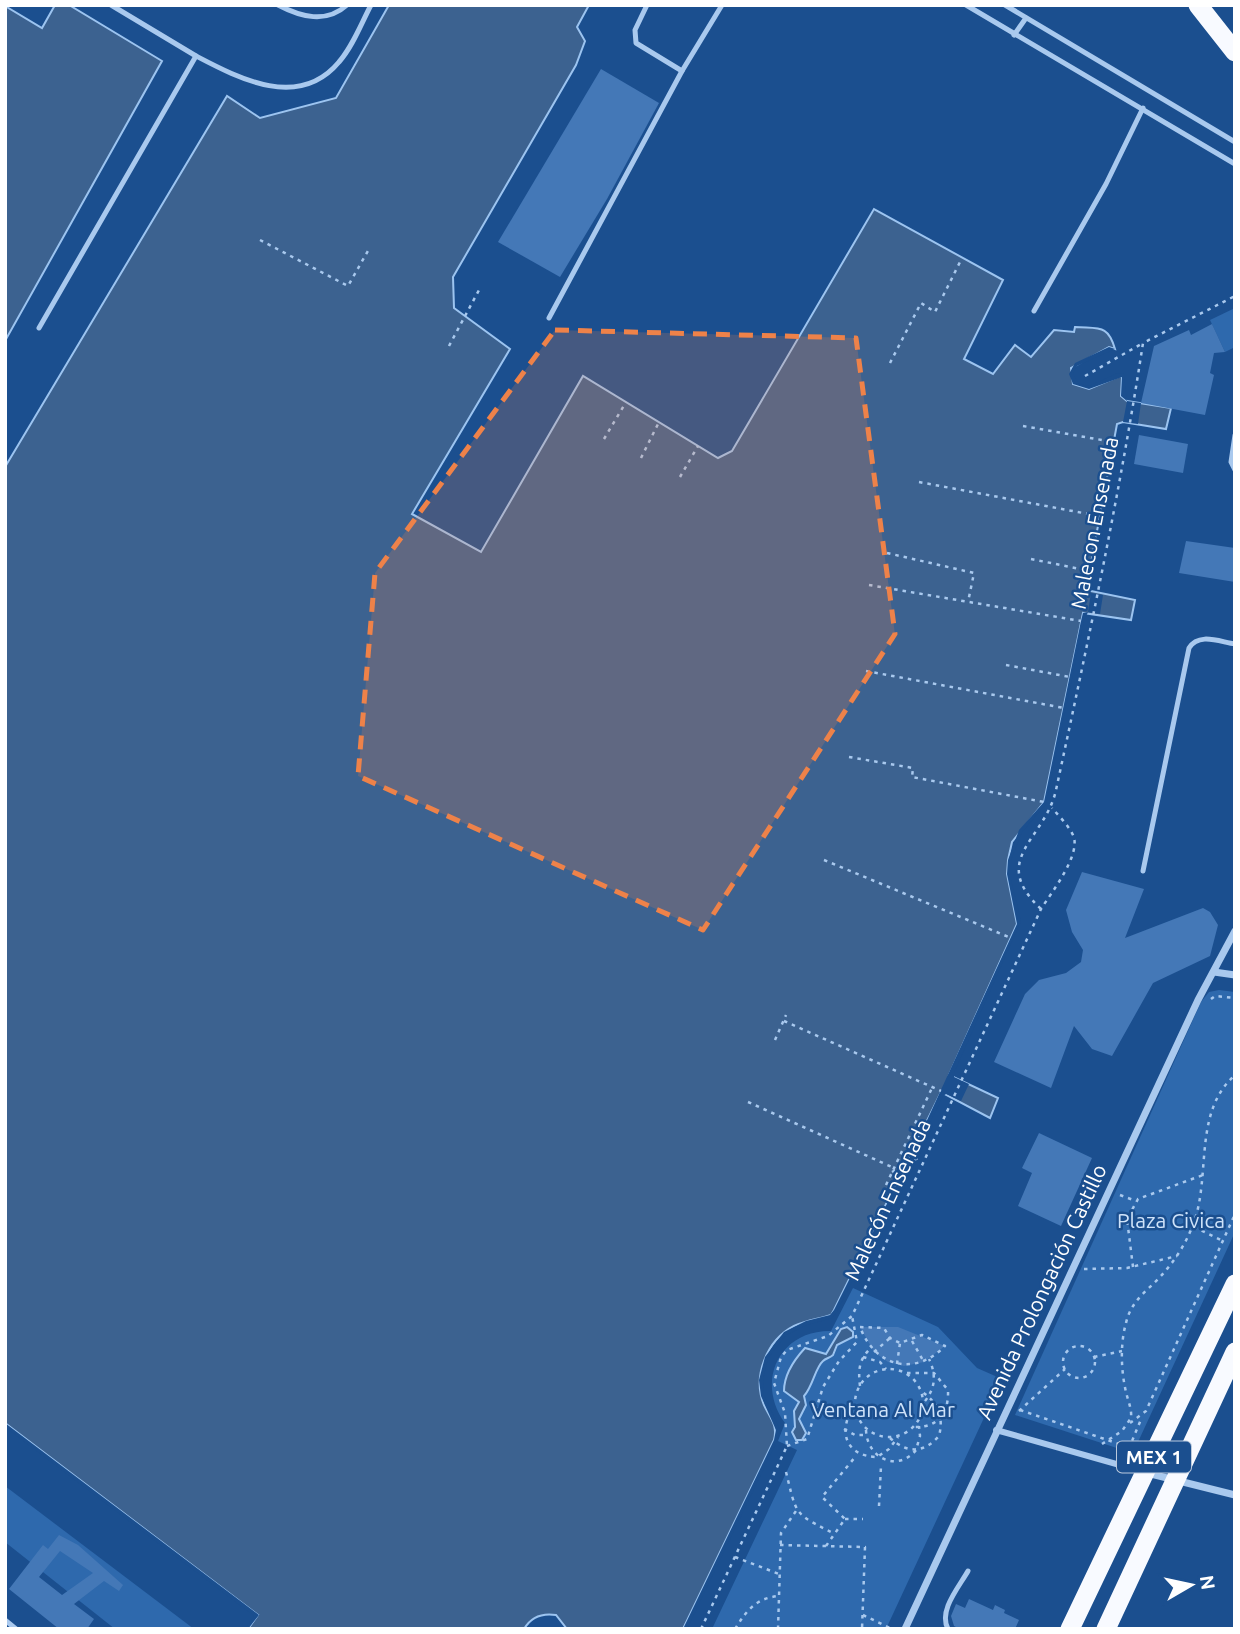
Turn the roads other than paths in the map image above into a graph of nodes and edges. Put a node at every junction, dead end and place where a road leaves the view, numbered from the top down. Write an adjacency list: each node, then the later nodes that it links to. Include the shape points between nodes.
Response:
1 (111, 5): 13 (lane)
2 (278, 5): 3 (lane, via 319,18)
3 (347, 5)
4 (371, 5): 13 (lane, via 340,62 308,84 291,88 262,85)
5 (647, 5): 14 (lane, via 635,30 636,43)
6 (722, 5): 14 (lane)
7 (966, 5): 11 (lane)
8 (1005, 5): 10 (lane)
9 (1198, 5): 12 (highway)
10 (1026, 18): 11 (lane); 16 (lane)
11 (1014, 35): 15 (lane)
12 (1235, 52)
13 (196, 55): 20 (lane)
14 (682, 71): 19 (lane)
15 (1143, 108): 17 (lane); 18 (lane)
16 (1235, 142)
17 (1235, 164)
18 (1034, 311)
19 (549, 318)
20 (39, 328)
21 (1235, 435): 22 (lane, via 1231,462)
22 (1235, 470)
23 (1235, 644): 24 (lane, via 1204,639 1189,648)
24 (1143, 871)
25 (1235, 932): 26 (street, Avenida Prolongación Castillo)
26 (1214, 972): 27 (street); 30 (street, Avenida Prolongación Castillo)
27 (1235, 975)
28 (1235, 1284): 31 (highway, MEX 1)
29 (1235, 1353): 32 (highway, MEX 1)
30 (996, 1430): 31 (street); 37 (street, Avenida Prolongación Castillo)
31 (1146, 1473): 32 (street); 39 (highway, MEX 1)
32 (1175, 1479): 33 (street); 40 (highway, MEX 1)
33 (1235, 1495)
34 (968, 1571): 38 (lane, via 946,1611)
35 (5, 1620): 36 (lane)
36 (16, 1629)
37 (905, 1629)
38 (948, 1629)
39 (1070, 1629)
40 (1106, 1629)

